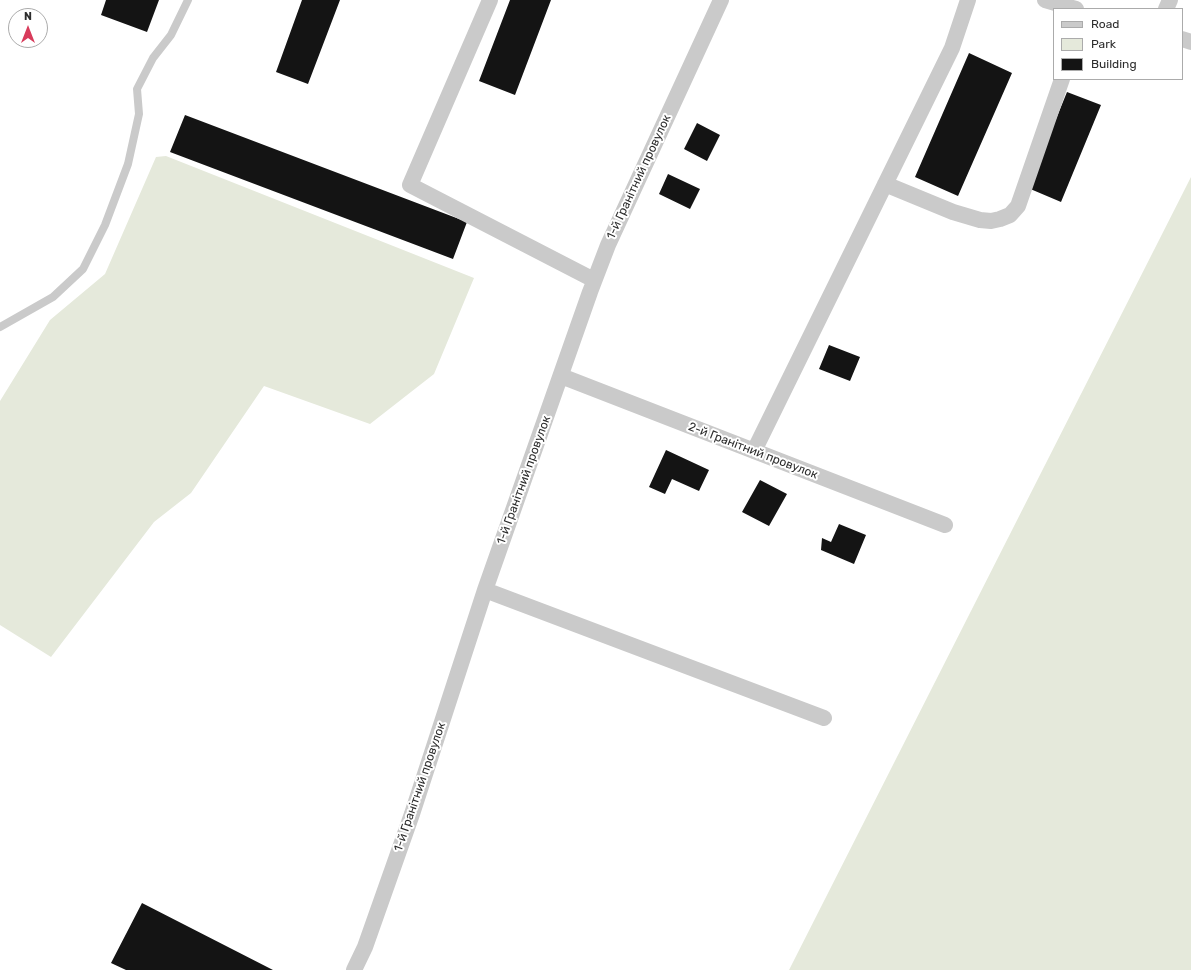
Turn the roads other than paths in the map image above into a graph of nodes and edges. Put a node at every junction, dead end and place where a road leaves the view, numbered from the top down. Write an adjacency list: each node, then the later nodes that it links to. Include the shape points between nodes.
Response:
1 (188, 0): 10 (lane, via 171,35 153,58 136,89 139,114 128,164 105,225 83,269 53,297)
2 (490, 0): 9 (street, via 410,185)
3 (721, 0): 9 (street, 1-й Гранітний провулок)
4 (968, 0): 8 (street, via 952,48)
5 (1045, 0): 6 (street)
6 (1073, 8)
7 (1062, 80): 8 (street, via 1018,206 1010,214 991,221 980,220 953,212)
8 (885, 184): 12 (street)
9 (594, 280): 11 (street, 1-й Гранітний провулок)
10 (0, 327)
11 (561, 376): 12 (street, 2-й Гранітний провулок); 14 (street, 1-й Гранітний провулок)
12 (754, 451): 13 (street, 2-й Гранітний провулок)
13 (945, 525)
14 (485, 590): 15 (street); 16 (street, 1-й Гранітний провулок, via 412,814)
15 (824, 718)
16 (354, 970)

